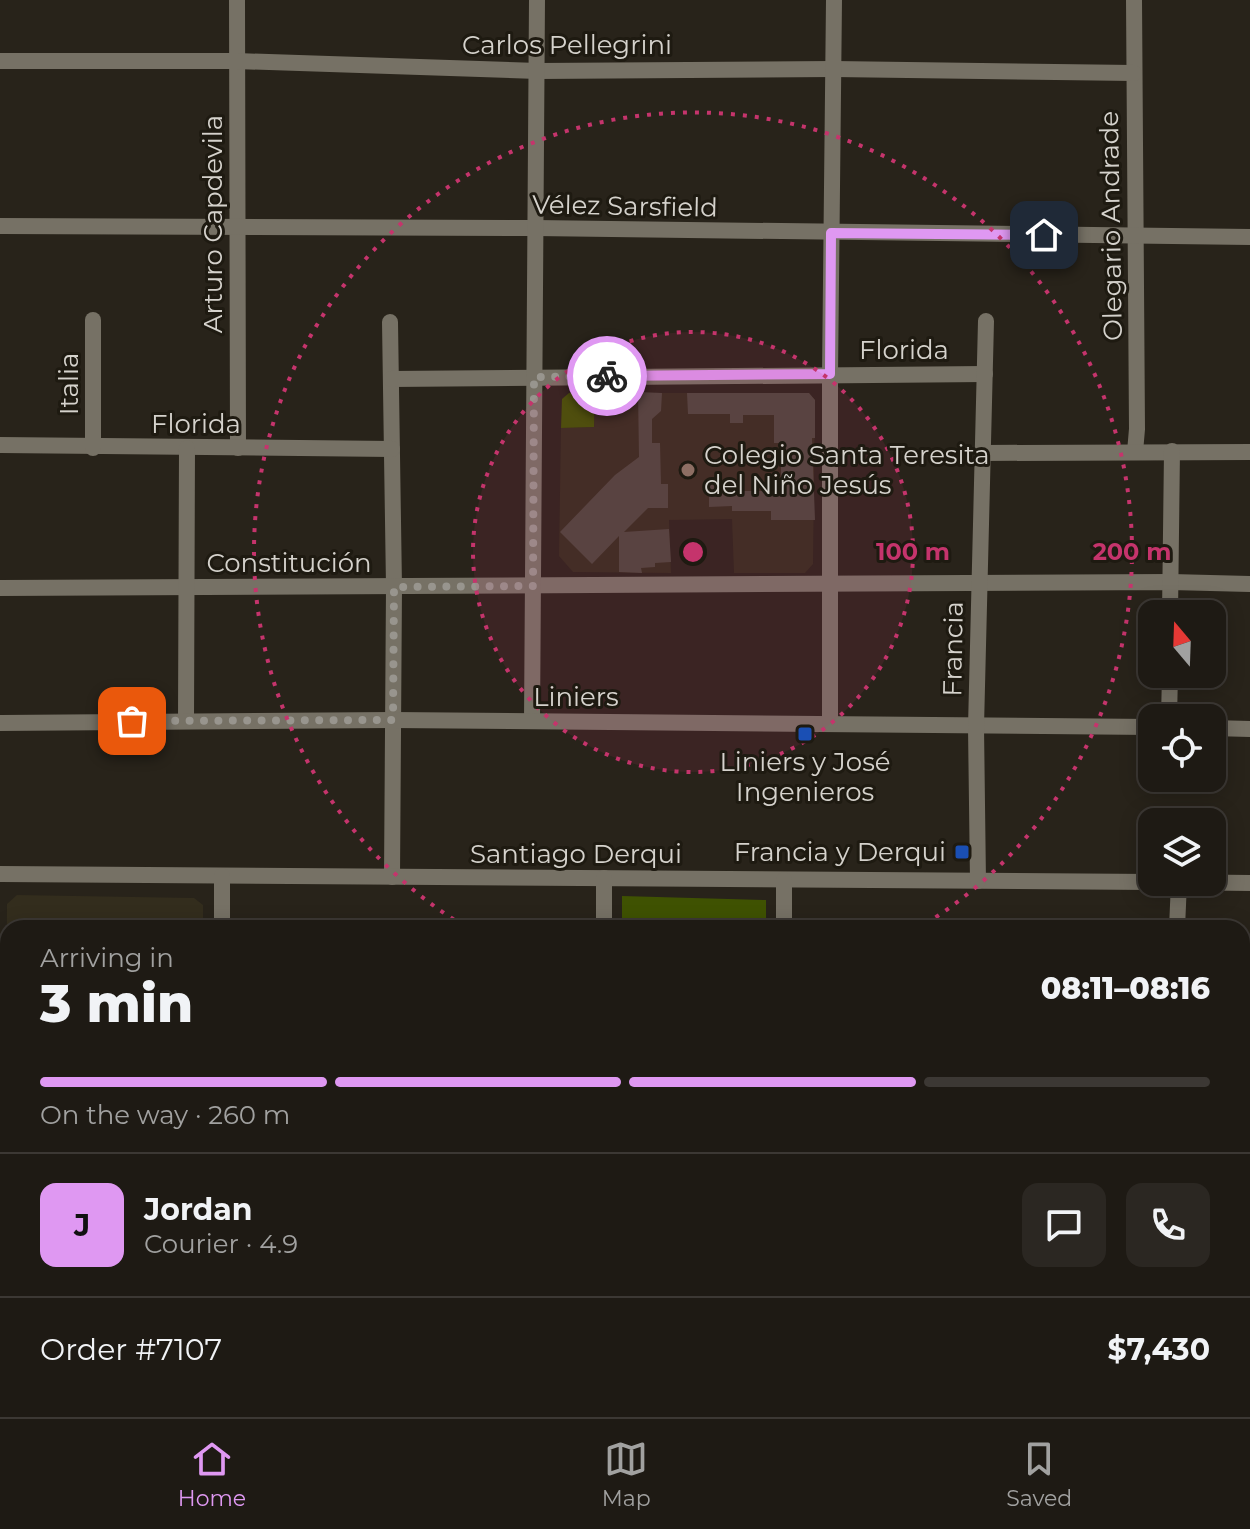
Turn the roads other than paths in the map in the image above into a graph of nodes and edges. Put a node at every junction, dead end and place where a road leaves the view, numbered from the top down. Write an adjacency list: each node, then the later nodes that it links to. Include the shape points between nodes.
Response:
1 (237, 0): 6 (street, Arturo Capdevila)
2 (537, 0): 8 (street)
3 (834, 0): 7 (street)
4 (1134, 0): 9 (street, Olegario Andrade)
5 (0, 61): 6 (street, Carlos Pellegrini)
6 (237, 61): 8 (street, Carlos Pellegrini); 11 (street, Arturo Capdevila)
7 (834, 69): 8 (street, Carlos Pellegrini); 9 (street, Carlos Pellegrini); 13 (street)
8 (538, 71): 12 (street)
9 (1134, 73): 14 (street, Olegario Andrade)
10 (0, 226): 11 (street, Vélez Sarsfield)
11 (237, 228): 12 (street, Vélez Sarsfield); 26 (street, Arturo Capdevila)
12 (535, 228): 13 (street, Vélez Sarsfield); 21 (street)
13 (831, 233): 14 (street, Vélez Sarsfield); 19 (street)
14 (1135, 236): 15 (street, Vélez Sarsfield); 29 (street, Olegario Andrade)
15 (1250, 237)
16 (93, 320): 24 (street, Italia)
17 (986, 321): 20 (street, Francia)
18 (390, 322): 22 (street)
19 (830, 374): 20 (street, Florida); 21 (street, Florida); 33 (street)
20 (985, 374): 31 (street, Francia)
21 (534, 377): 22 (street, Florida); 36 (street)
22 (391, 379): 27 (street)
23 (0, 445): 24 (street, Florida)
24 (93, 448): 25 (street, Florida)
25 (187, 448): 26 (street, Florida); 37 (street)
26 (238, 448): 27 (street, Florida)
27 (392, 449): 38 (street)
28 (1172, 451): 29 (street); 30 (street); 32 (street)
29 (1135, 452): 31 (street)
30 (1250, 452)
31 (983, 453): 34 (street, Francia)
32 (1171, 582): 34 (street, Constitución); 35 (street, Constitución); 40 (street)
33 (831, 584): 34 (street, Constitución); 36 (street, Constitución); 45 (street)
34 (978, 584): 46 (street, Francia)
35 (1250, 584)
36 (533, 586): 38 (street, Constitución); 43 (street)
37 (187, 587): 38 (street, Constitución); 39 (street, Constitución); 41 (street)
38 (394, 587): 42 (street)
39 (0, 588)
40 (1170, 600)
41 (186, 720): 42 (street, Liniers); 44 (street, Liniers)
42 (393, 720): 43 (street, Liniers); 52 (street)
43 (532, 721): 45 (street, Liniers)
44 (0, 723)
45 (830, 723): 46 (street, Liniers)
46 (976, 727): 47 (street, Liniers); 55 (street, Francia)
47 (1138, 727)
48 (1226, 728): 49 (street)
49 (1250, 729)
50 (0, 874): 51 (street, Santiago Derqui)
51 (222, 876): 52 (street, Santiago Derqui); 60 (street)
52 (392, 877): 53 (street, Santiago Derqui)
53 (604, 878): 54 (street, Santiago Derqui); 61 (street)
54 (784, 880): 55 (street, Santiago Derqui); 62 (street)
55 (978, 881): 56 (street, Santiago Derqui)
56 (1138, 882)
57 (1226, 883): 58 (street)
58 (1250, 883)
59 (1178, 896): 63 (street)
60 (222, 920)
61 (604, 920)
62 (784, 920)
63 (1177, 920)

